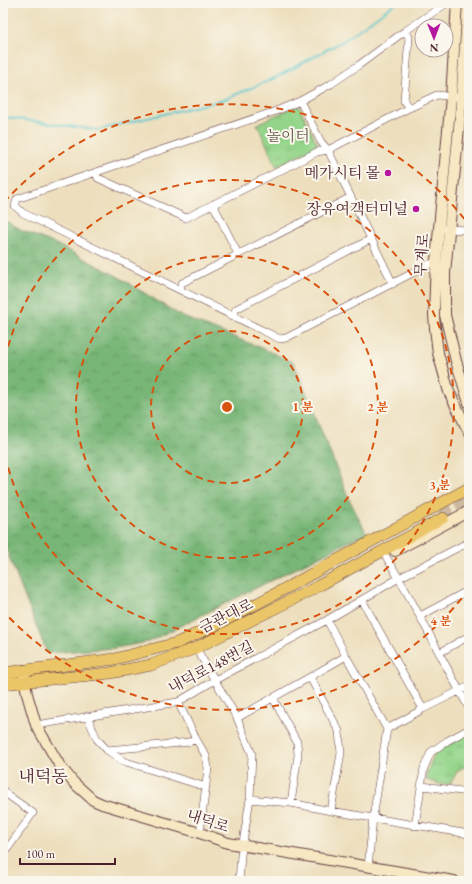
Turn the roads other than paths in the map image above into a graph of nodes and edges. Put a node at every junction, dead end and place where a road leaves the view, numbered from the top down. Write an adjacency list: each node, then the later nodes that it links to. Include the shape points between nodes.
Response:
1 (448, 3): 4 (street)
2 (457, 3): 5 (main road, 무계로)
3 (468, 3): 5 (main road, 무계로)
4 (405, 31): 6 (street, via 331,84); 7 (street, via 409,37 404,101)
5 (456, 97): 7 (street, via 437,95); 12 (main road, 무계로); 13 (main road, 무계로)
6 (300, 100): 8 (street, via 321,142); 9 (street, via 276,111)
7 (409, 108): 8 (street)
8 (328, 150): 10 (street); 11 (street, via 317,152)
9 (96, 173): 11 (street, via 98,178 186,218); 20 (street, via 17,199 15,206 23,213)
10 (351, 197): 15 (street); 16 (street)
11 (213, 204): 16 (street)
12 (439, 228): 13 (street); 17 (main road, 무계로)
13 (450, 229): 14 (street); 18 (main road, 무계로)
14 (469, 230)
15 (371, 239): 19 (street); 21 (street, via 236,309)
16 (238, 254): 20 (street, via 182,283)
17 (436, 261): 18 (main road, 무계로); 19 (street)
18 (440, 273): 22 (main road, 무계로, via 445,315); 23 (main road, 무계로, via 434,315 438,353 449,392)
19 (393, 284): 21 (street, via 286,338 280,339)
20 (180, 289): 21 (street)
21 (233, 316)
22 (469, 403)
23 (469, 432)
24 (469, 488): 35 (main road, via 275,594)
25 (469, 511): 27 (main road)
26 (469, 542): 28 (street, 내덕로148번길)
27 (385, 555): 28 (street); 31 (main road, via 315,592)
28 (399, 578): 30 (street, 내덕로148번길); 32 (street)
29 (469, 590): 32 (street)
30 (362, 600): 33 (street, 내덕로148번길); 50 (street)
31 (274, 608): 35 (main road, 금관대로, via 311,590 442,514 223,628); 36 (main road, 금관대로)
32 (420, 616): 37 (street)
33 (327, 620): 38 (street); 42 (street, 내덕로148번길)
34 (469, 636): 37 (street)
35 (177, 643): 39 (main road, via 115,659)
36 (196, 648): 42 (street); 43 (main road, 금관대로, via 151,665 110,673)
37 (439, 653): 46 (street)
38 (346, 656): 41 (street); 54 (street)
39 (24, 670): 40 (main road); 43 (main road, 내덕로)
40 (3, 673)
41 (310, 678): 47 (street); 64 (street, via 339,731 341,753)
42 (215, 680): 48 (street, 내덕로148번길); 52 (street)
43 (25, 682): 44 (main road, 금관대로); 53 (main road, 내덕로)
44 (3, 684)
45 (469, 686): 46 (street)
46 (460, 691): 49 (street); 50 (street)
47 (273, 698): 52 (street); 63 (street, via 297,742 298,755)
48 (178, 702): 51 (street, 내덕로148번길); 56 (street)
49 (469, 708)
50 (423, 709): 54 (street)
51 (88, 716): 53 (street, 내덕로148번길); 57 (street, via 97,739)
52 (237, 718): 62 (street, via 252,754)
53 (36, 725): 67 (main road, 내덕로, via 60,766 93,800)
54 (387, 729): 65 (street)
55 (469, 729): 58 (street, via 431,752 424,768)
56 (196, 739): 57 (street, via 189,742); 59 (street, via 206,756)
57 (107, 750): 59 (street, via 123,761)
58 (422, 786): 61 (street); 66 (street)
59 (206, 787): 67 (street)
60 (3, 790): 70 (street, via 33,813)
61 (469, 792)
62 (250, 799): 63 (street); 69 (street)
63 (291, 803): 64 (street)
64 (331, 811): 65 (street)
65 (373, 818): 66 (street); 71 (street)
66 (415, 826): 68 (street)
67 (200, 833): 69 (main road, 내덕로, via 228,844)
68 (469, 834)
69 (242, 846): 71 (main road, 내덕로); 72 (street)
70 (3, 855)
71 (368, 867): 73 (main road, 내덕로)
72 (239, 881)
73 (454, 881)

